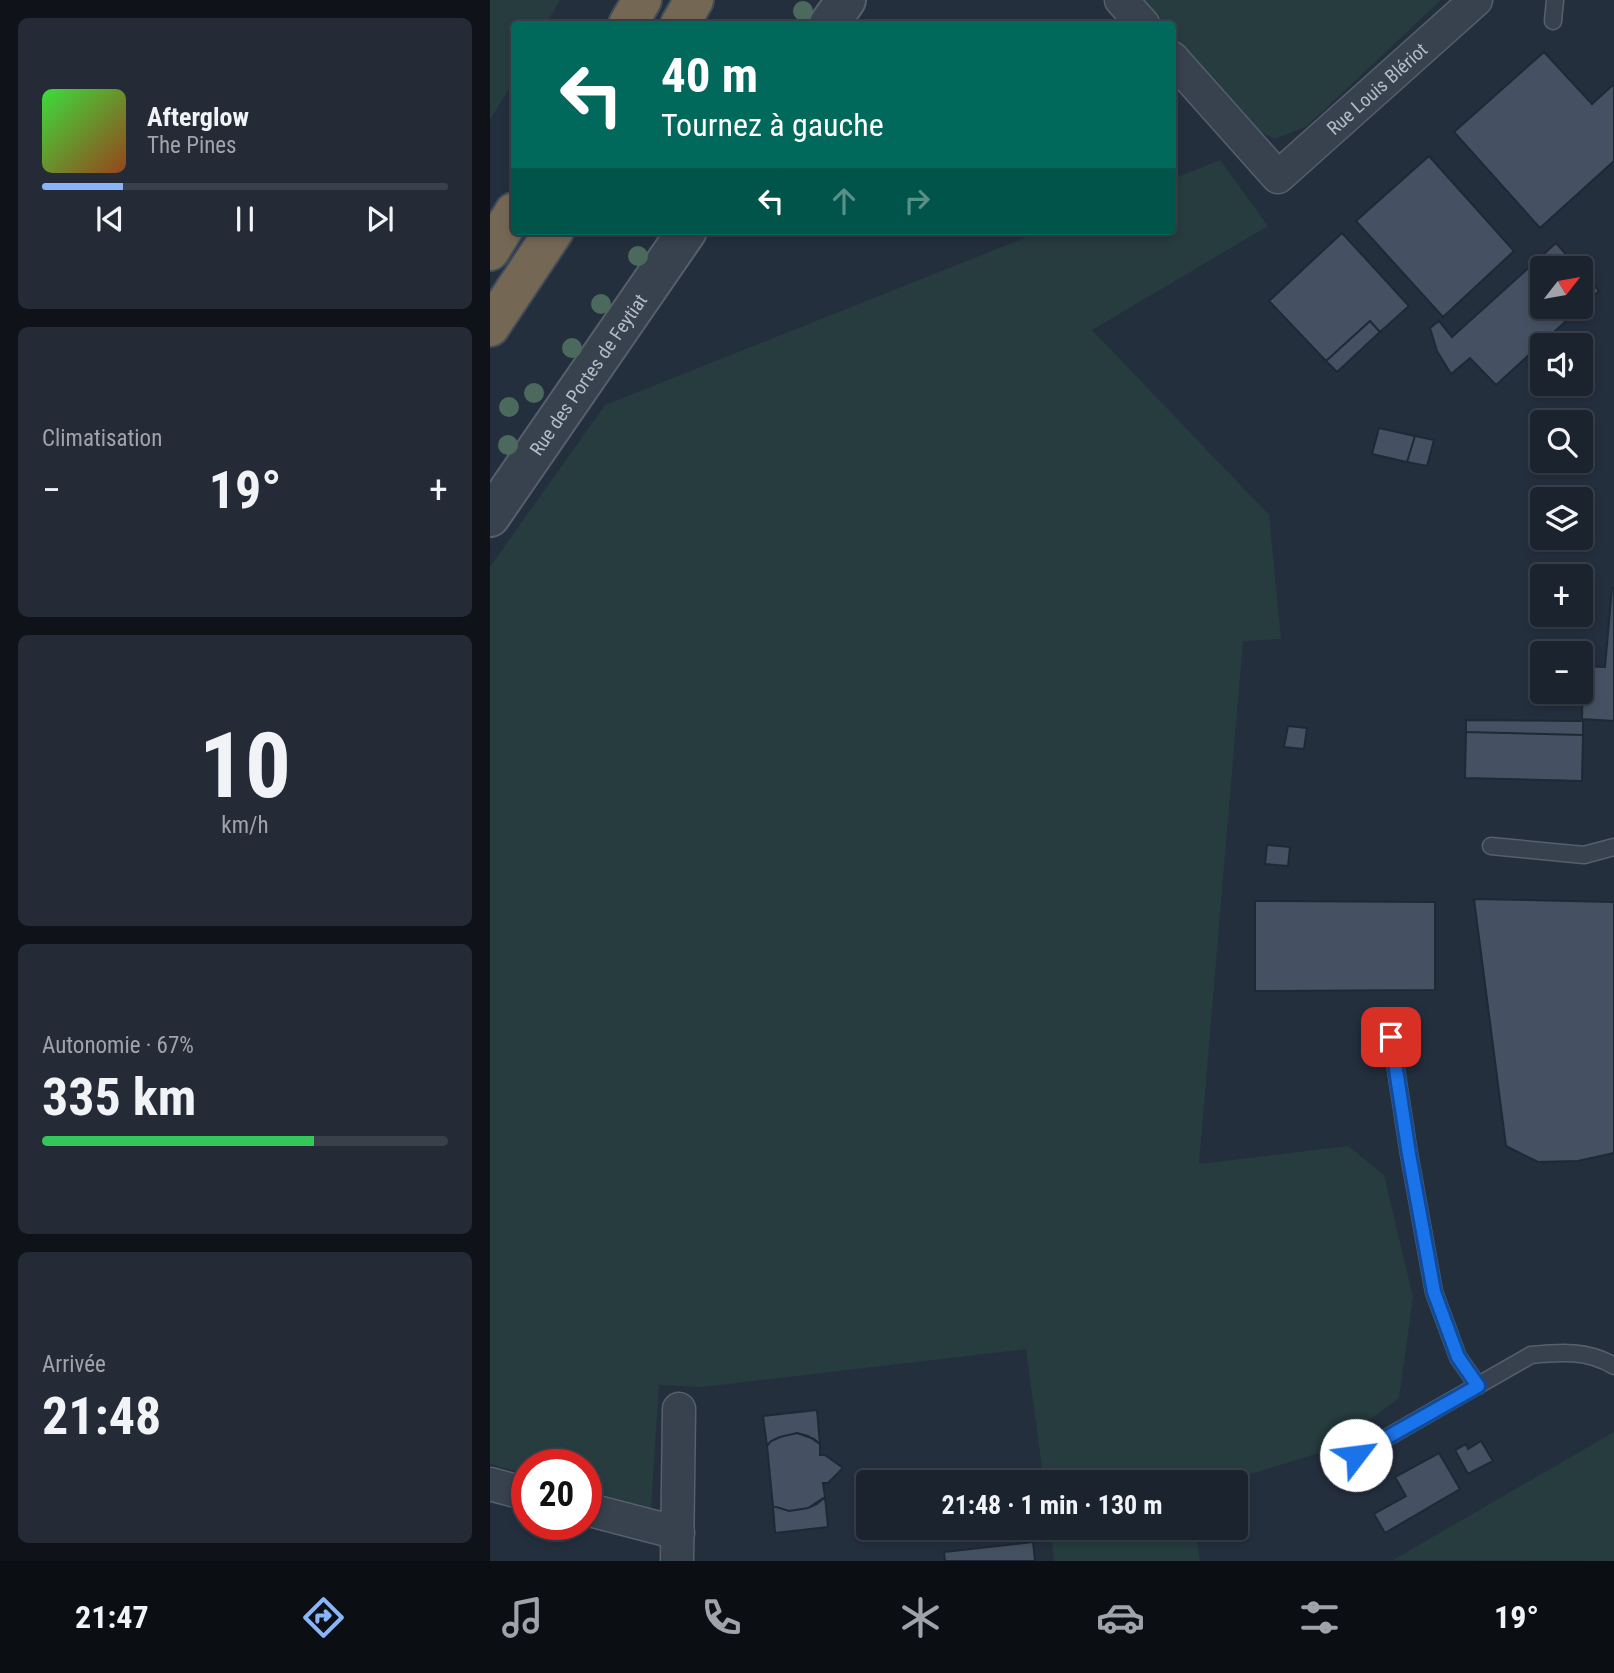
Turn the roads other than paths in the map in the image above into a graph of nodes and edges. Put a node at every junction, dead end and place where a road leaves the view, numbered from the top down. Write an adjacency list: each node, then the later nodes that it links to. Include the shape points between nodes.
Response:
1 (642, 0): 7 (highway)
2 (694, 0): 8 (highway)
3 (846, 0): 9 (street)
4 (1121, 0): 10 (street)
5 (1476, 0): 12 (street, Rue Louis Blériot, via 1278,177)
6 (1555, 0): 11 (lane)
7 (630, 21)
8 (682, 21)
9 (831, 21)
10 (1140, 21)
11 (1553, 21)
12 (1176, 62)
13 (511, 217): 16 (highway)
14 (551, 235): 17 (highway)
15 (684, 235): 18 (street, Rue des Portes de Feytiat)
16 (490, 251)
17 (490, 327)
18 (490, 517)
19 (1492, 846): 20 (lane, via 1584,855)
20 (1614, 847)
21 (1391, 1037): 23 (lane, via 1434,1292 1458,1357)
22 (1614, 1366): 23 (lane, via 1597,1356 1531,1355)
23 (1478, 1386): 25 (lane)
24 (679, 1409): 29 (street)
25 (1332, 1469)
26 (490, 1484): 27 (street)
27 (511, 1490)
28 (602, 1516): 29 (street)
29 (678, 1547)

